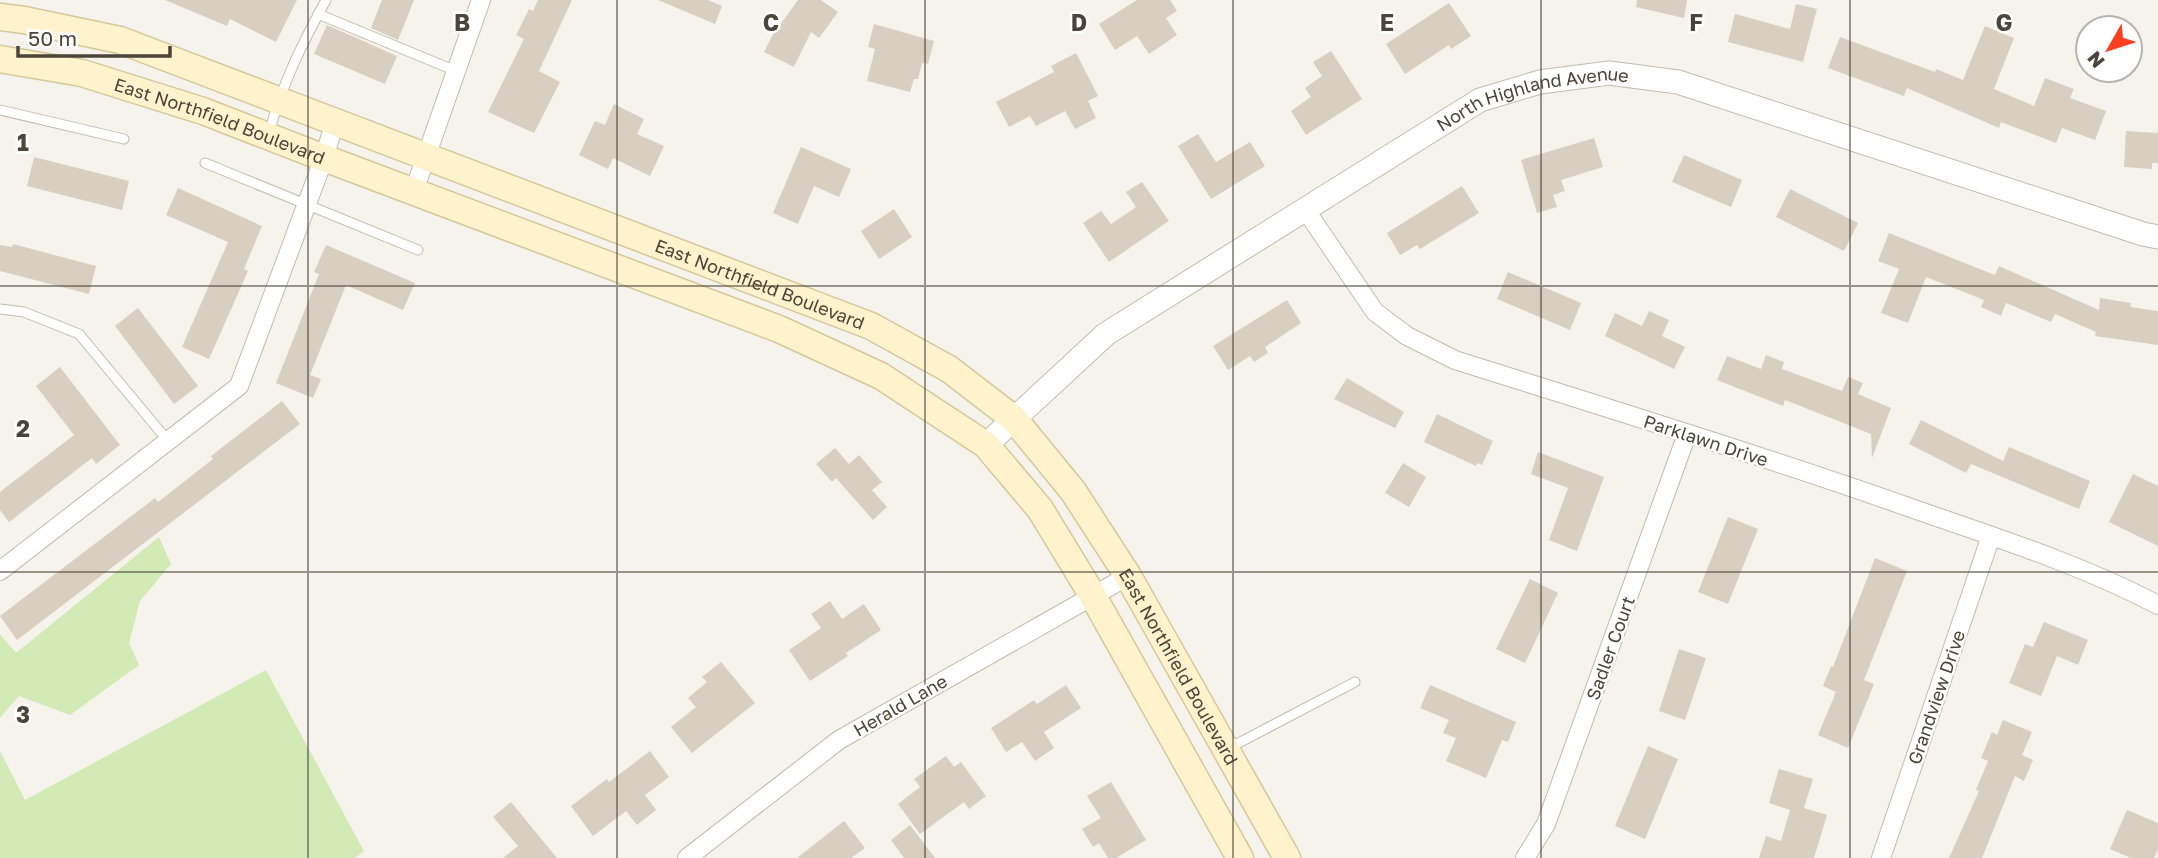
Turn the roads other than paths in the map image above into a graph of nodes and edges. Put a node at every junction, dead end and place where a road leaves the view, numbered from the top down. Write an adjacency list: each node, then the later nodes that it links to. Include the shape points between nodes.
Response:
1 (326, 0): 3 (lane)
2 (481, 0): 6 (street)
3 (318, 14): 6 (lane); 7 (lane)
4 (0, 17): 7 (main road, East Northfield Boulevard, via 120,40)
5 (0, 59): 10 (main road, East Northfield Boulevard, via 82,73)
6 (456, 71): 12 (street)
7 (278, 100): 9 (main road, East Northfield Boulevard); 10 (lane)
8 (0, 110): 11 (lane)
9 (335, 121): 12 (main road, East Northfield Boulevard); 13 (street)
10 (269, 136): 13 (main road, East Northfield Boulevard)
11 (124, 139)
12 (426, 156): 15 (street); 21 (main road, East Northfield Boulevard, via 871,326 949,369)
13 (324, 158): 15 (main road, East Northfield Boulevard); 16 (street)
14 (205, 163): 16 (lane)
15 (414, 191): 24 (main road, East Northfield Boulevard, via 779,329 881,376)
16 (307, 204): 19 (lane); 23 (street, via 239,386)
17 (1305, 209): 18 (street, North Highland Avenue, via 1480,100 1540,82 1609,74 1678,82); 21 (street, North Highland Avenue, via 1106,334); 22 (street, Parklawn Drive, via 1375,312 1407,336 1455,360)
18 (2158, 237)
19 (418, 250)
20 (0, 309): 23 (lane, via 24,312 79,334)
21 (1014, 419): 24 (street, North Highland Avenue); 27 (main road, East Northfield Boulevard, via 1073,491)
22 (1687, 434): 25 (street, Parklawn Drive); 35 (street, Sadler Court, via 1546,824)
23 (168, 441): 26 (street)
24 (986, 445): 28 (main road, East Northfield Boulevard, via 1040,509)
25 (1991, 536): 29 (street, Parklawn Drive, via 2120,585); 36 (street, Grandview Drive)
26 (0, 571)
27 (1128, 576): 28 (street, Herald Lane); 31 (main road, East Northfield Boulevard)
28 (1093, 596): 32 (street, Herald Lane, via 839,740); 33 (main road, East Northfield Boulevard)
29 (2158, 605)
30 (1355, 682): 31 (lane)
31 (1226, 750): 34 (main road, East Northfield Boulevard)
32 (687, 858)
33 (1240, 858)
34 (1287, 858)
35 (1525, 858)
36 (1881, 858)

